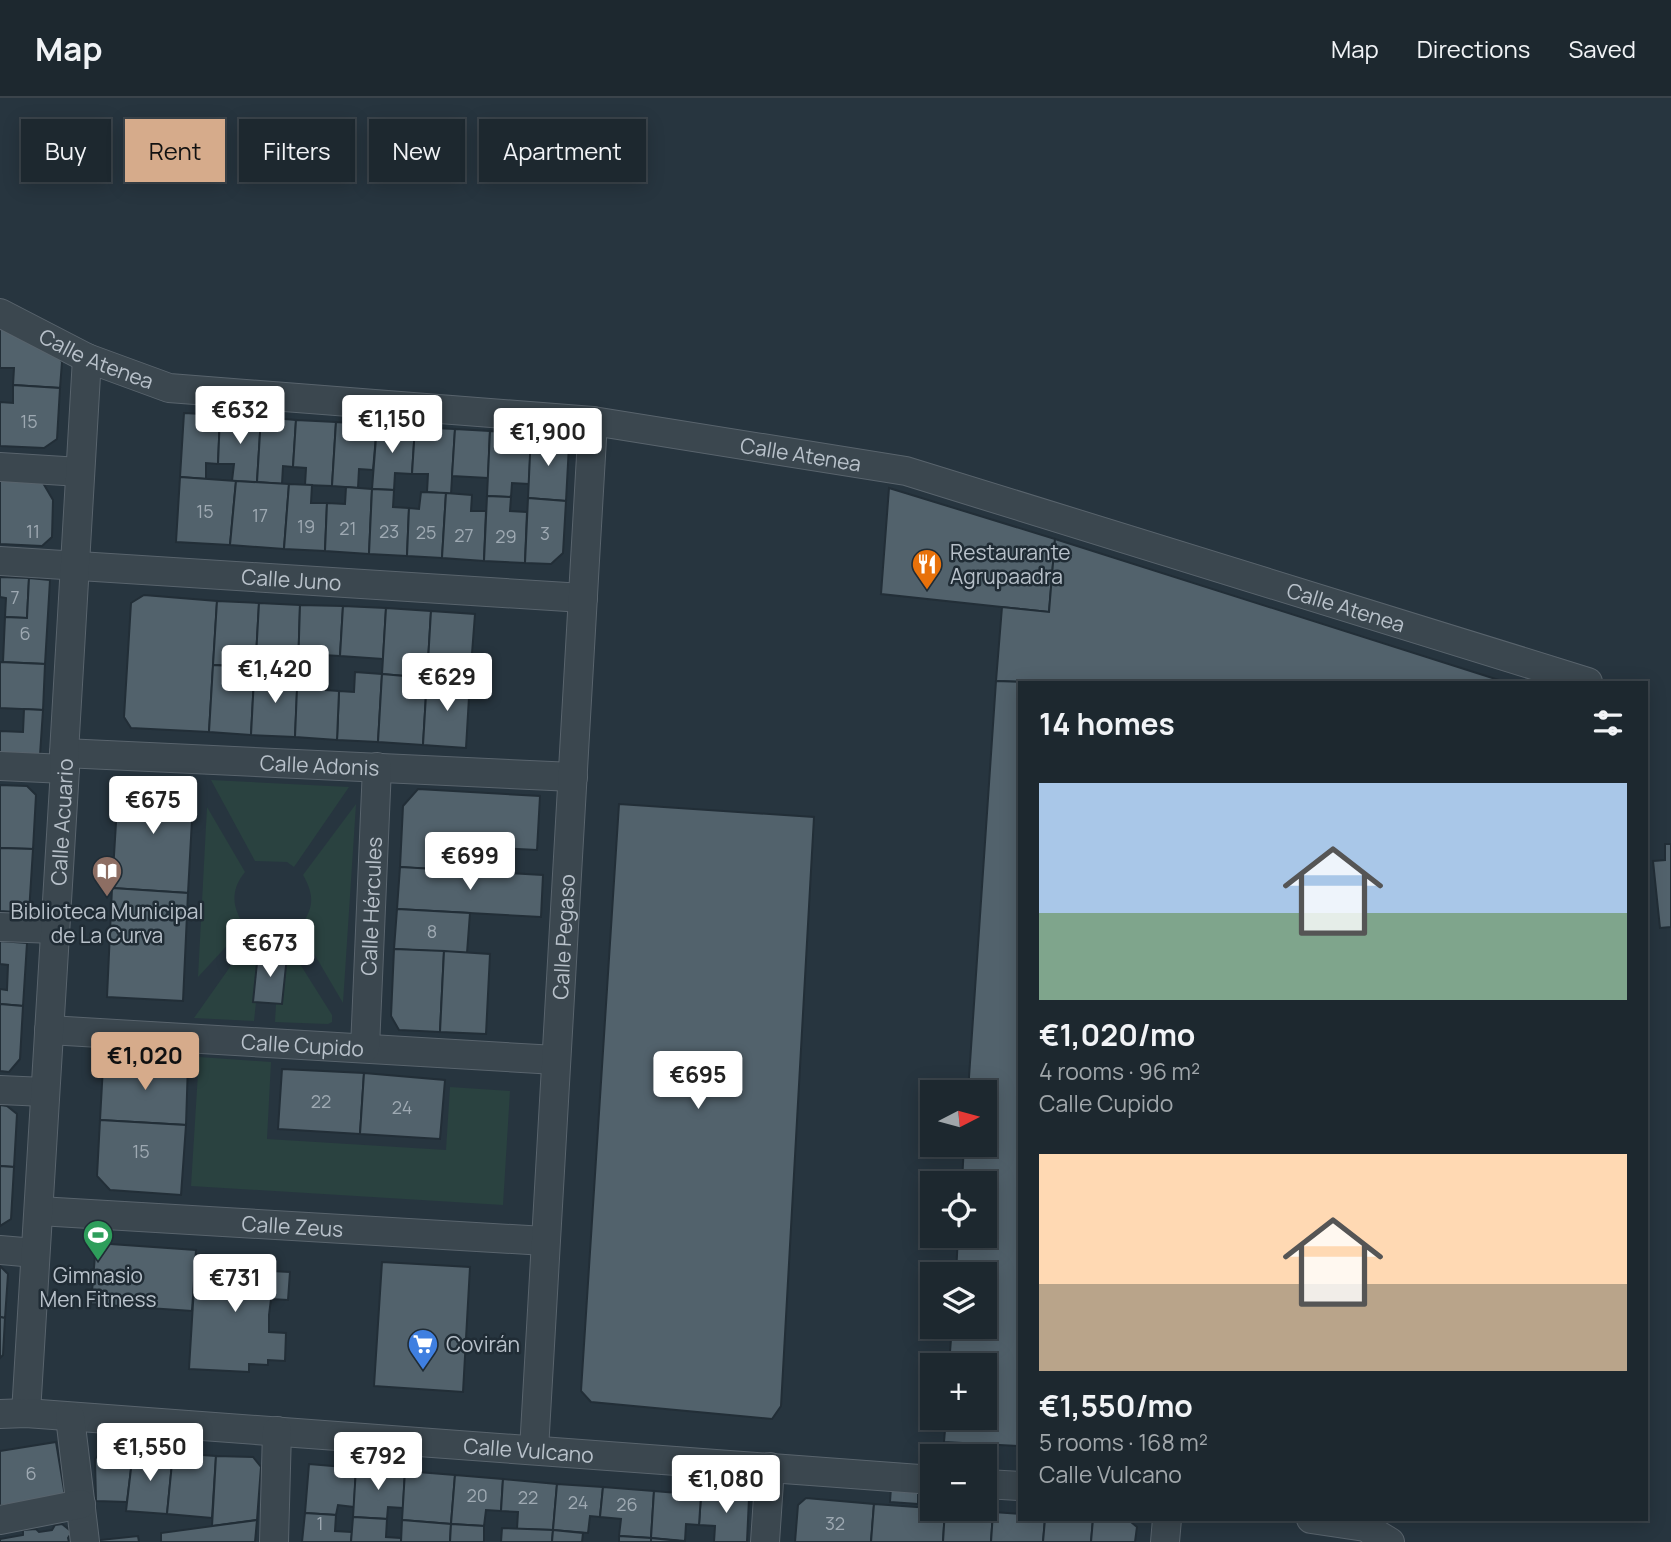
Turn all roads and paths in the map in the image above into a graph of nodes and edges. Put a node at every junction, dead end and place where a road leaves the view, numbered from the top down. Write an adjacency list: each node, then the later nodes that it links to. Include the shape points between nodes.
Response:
1 (0, 313): 2 (street, Calle Atenea)
2 (87, 358): 3 (street, Calle Atenea, via 169,387); 5 (street, Calle Acuario)
3 (593, 421): 8 (street, Calle Pegaso); 9 (street, Calle Atenea, via 906,471)
4 (0, 467): 5 (street)
5 (80, 471): 7 (street, Calle Acuario)
6 (0, 561): 7 (street, Calle Juno)
7 (75, 565): 8 (street, Calle Juno); 10 (street, Calle Acuario)
8 (583, 598): 13 (street, Calle Pegaso)
9 (1585, 681)
10 (65, 761): 11 (street, Calle Adonis); 12 (street, Calle Adonis); 15 (street, Calle Acuario)
11 (0, 766)
12 (377, 767): 13 (street, Calle Adonis); 17 (street, Calle Hércules)
13 (573, 777): 18 (street, Calle Pegaso)
14 (0, 927): 15 (street)
15 (55, 929): 16 (street, Calle Acuario)
16 (49, 1030): 17 (street, Calle Cupido); 20 (street, Calle Acuario)
17 (365, 1048): 18 (street, Calle Cupido)
18 (556, 1060): 22 (street, Calle Pegaso)
19 (0, 1090): 20 (street)
20 (45, 1092): 21 (street, Calle Acuario)
21 (39, 1212): 22 (street, Calle Zeus); 24 (street, Calle Acuario)
22 (545, 1241): 28 (street, Calle Pegaso)
23 (0, 1250): 24 (street)
24 (36, 1253): 25 (street, Calle Acuario)
25 (13, 1414): 26 (street, Calle Vulcano)
26 (70, 1417): 27 (street, Calle Vulcano); 33 (street)
27 (277, 1432): 28 (street, Calle Vulcano); 39 (street)
28 (534, 1450): 29 (street, Calle Vulcano)
29 (770, 1468): 30 (street, Calle Vulcano); 40 (street)
30 (920, 1479)
31 (997, 1485): 32 (street)
32 (1018, 1486)
33 (81, 1504): 34 (street); 38 (street)
34 (0, 1520)
35 (1167, 1521): 41 (street)
36 (1322, 1521): 37 (street)
37 (1365, 1529): 42 (street)
38 (85, 1542)
39 (274, 1542)
40 (765, 1542)
41 (1165, 1542)
42 (1390, 1542)

